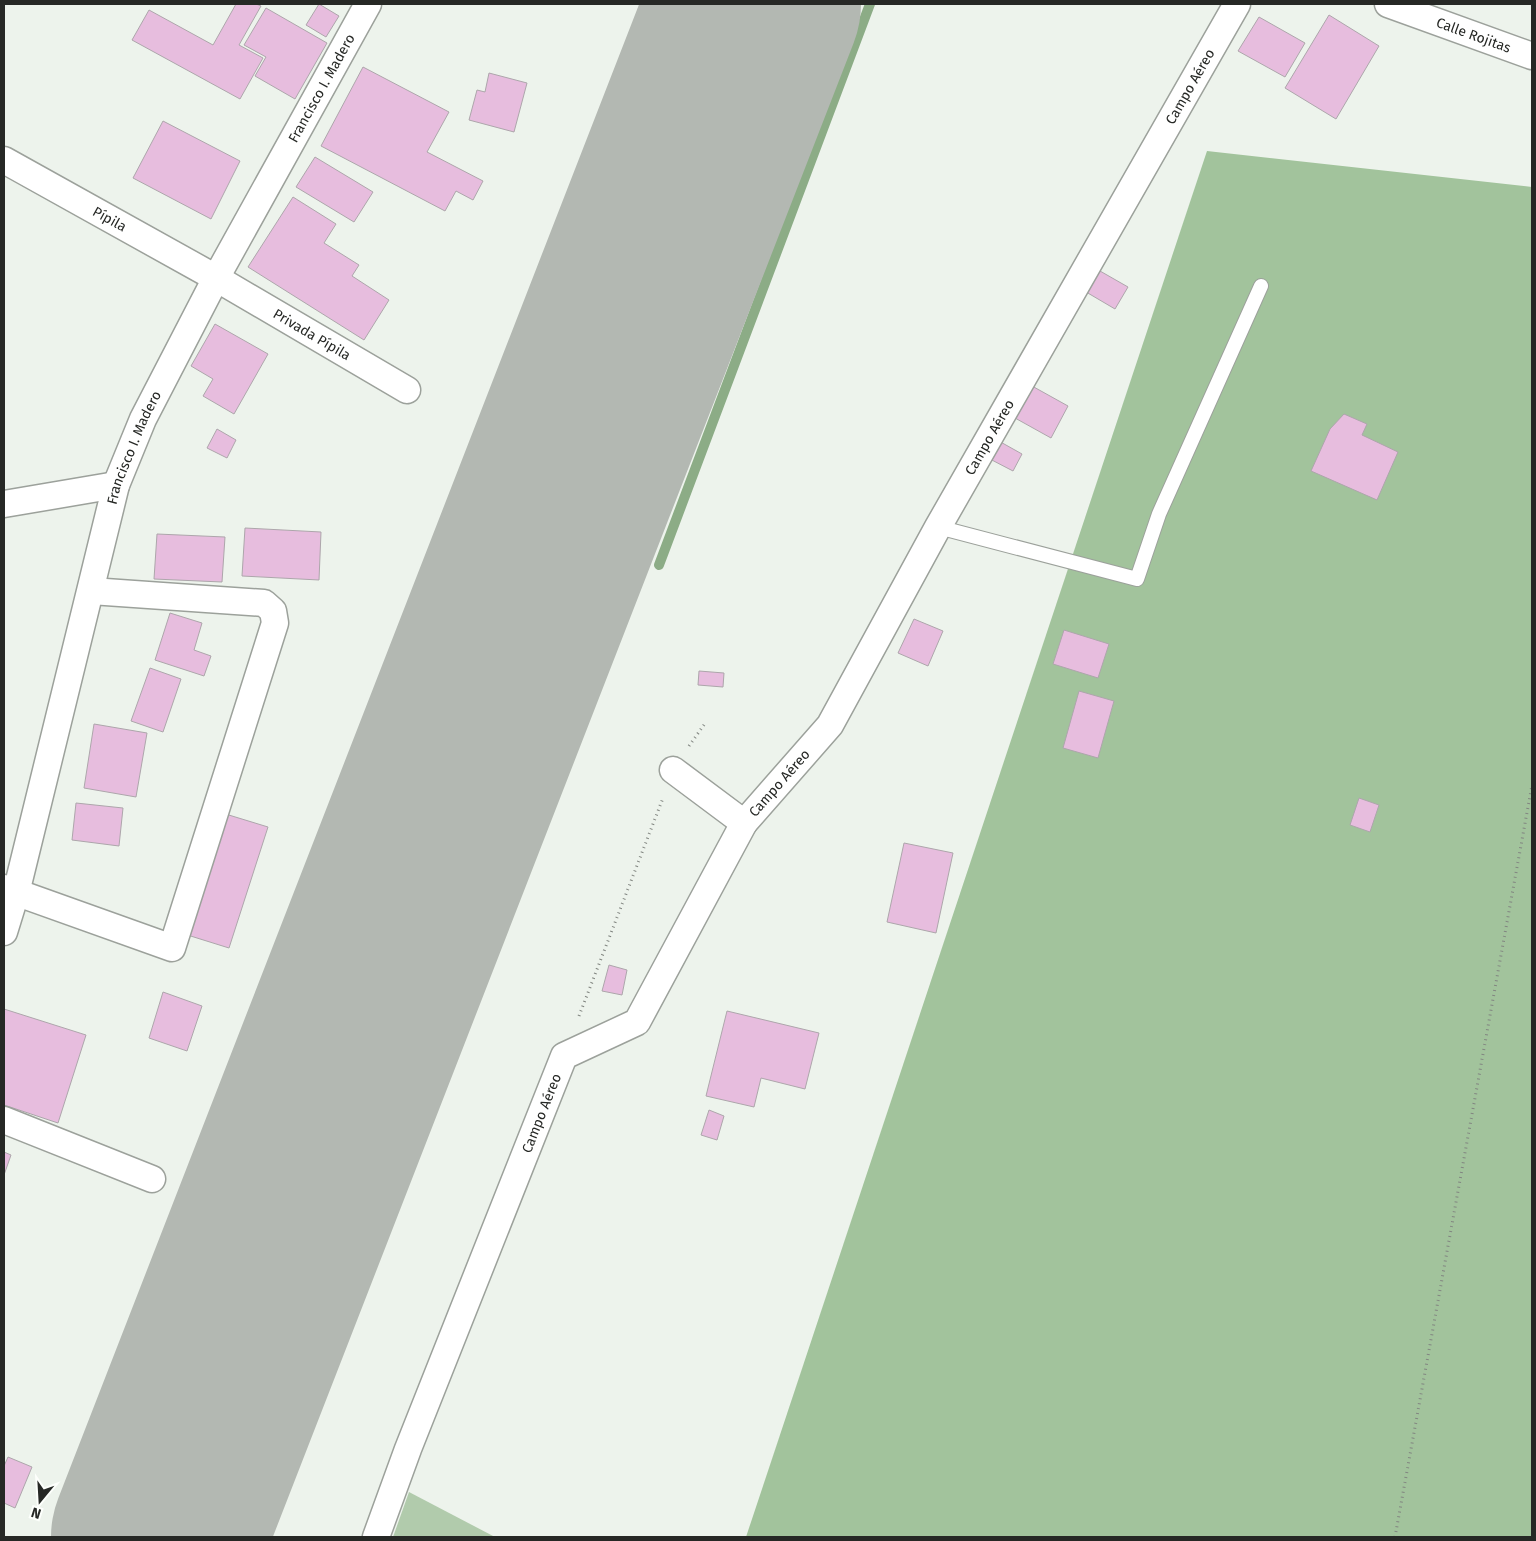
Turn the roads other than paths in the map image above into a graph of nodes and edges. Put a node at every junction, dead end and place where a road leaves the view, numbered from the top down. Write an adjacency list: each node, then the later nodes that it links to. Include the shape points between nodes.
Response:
1 (368, 4): 6 (street, Francisco I. Madero)
2 (1237, 4): 11 (street, Campo Aéreo)
3 (1388, 4): 4 (street, Calle Rojitas)
4 (1532, 56)
5 (4, 160): 6 (street, Pípila)
6 (216, 278): 8 (street, Privada Pípila); 9 (street, Francisco I. Madero, via 143,419)
7 (1261, 286): 11 (lane, via 1160,514 1137,579)
8 (407, 390)
9 (116, 485): 10 (street); 12 (street, Francisco I. Madero)
10 (4, 504)
11 (938, 527): 14 (street, Campo Aéreo, via 830,725)
12 (91, 592): 15 (street, Francisco I. Madero); 15 (street, via 264,603 273,611 275,624 172,948)
13 (673, 770): 14 (street, Campo Aéreo)
14 (744, 823): 19 (street, Campo Aéreo, via 637,1022 564,1056)
15 (10, 891): 16 (street, Francisco I. Madero)
16 (4, 932)
17 (4, 1120): 18 (street)
18 (152, 1179)
19 (376, 1537)

